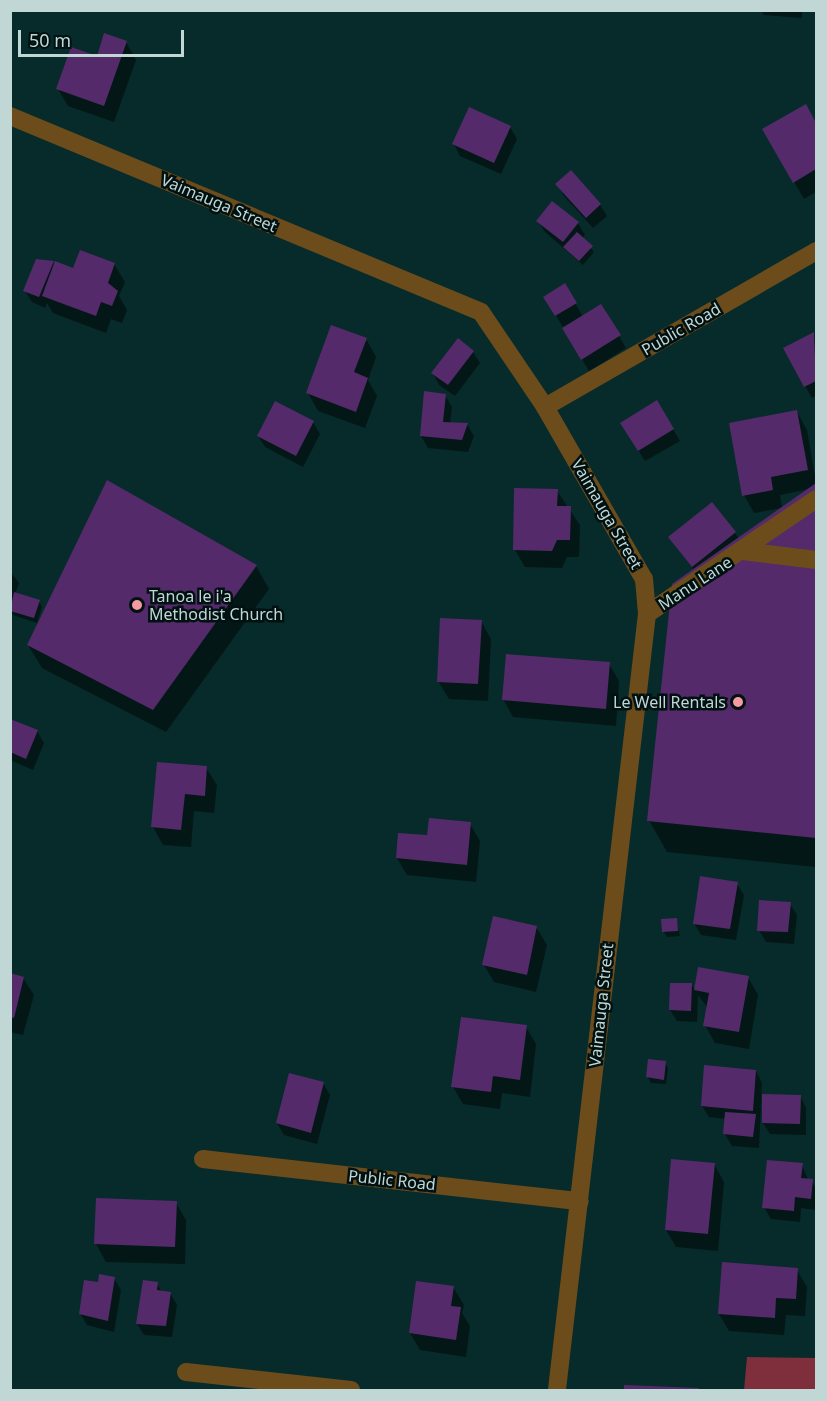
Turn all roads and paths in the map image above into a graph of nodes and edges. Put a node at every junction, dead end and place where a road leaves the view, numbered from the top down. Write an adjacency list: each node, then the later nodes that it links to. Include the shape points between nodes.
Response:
1 (10, 116): 3 (street, Vaimauga Street, via 481,312)
2 (816, 251): 3 (street, Public Road)
3 (545, 407): 7 (street, Vaimauga Street, via 644,579)
4 (816, 500): 5 (street, Manu Lane)
5 (743, 551): 6 (street, Manu Lane); 7 (street, Manu Lane)
6 (816, 560)
7 (647, 614): 9 (street, Vaimauga Street)
8 (203, 1159): 9 (street, Public Road)
9 (580, 1201): 12 (street, Vaimauga Street)
10 (186, 1372): 11 (street)
11 (351, 1390)
12 (557, 1390)

